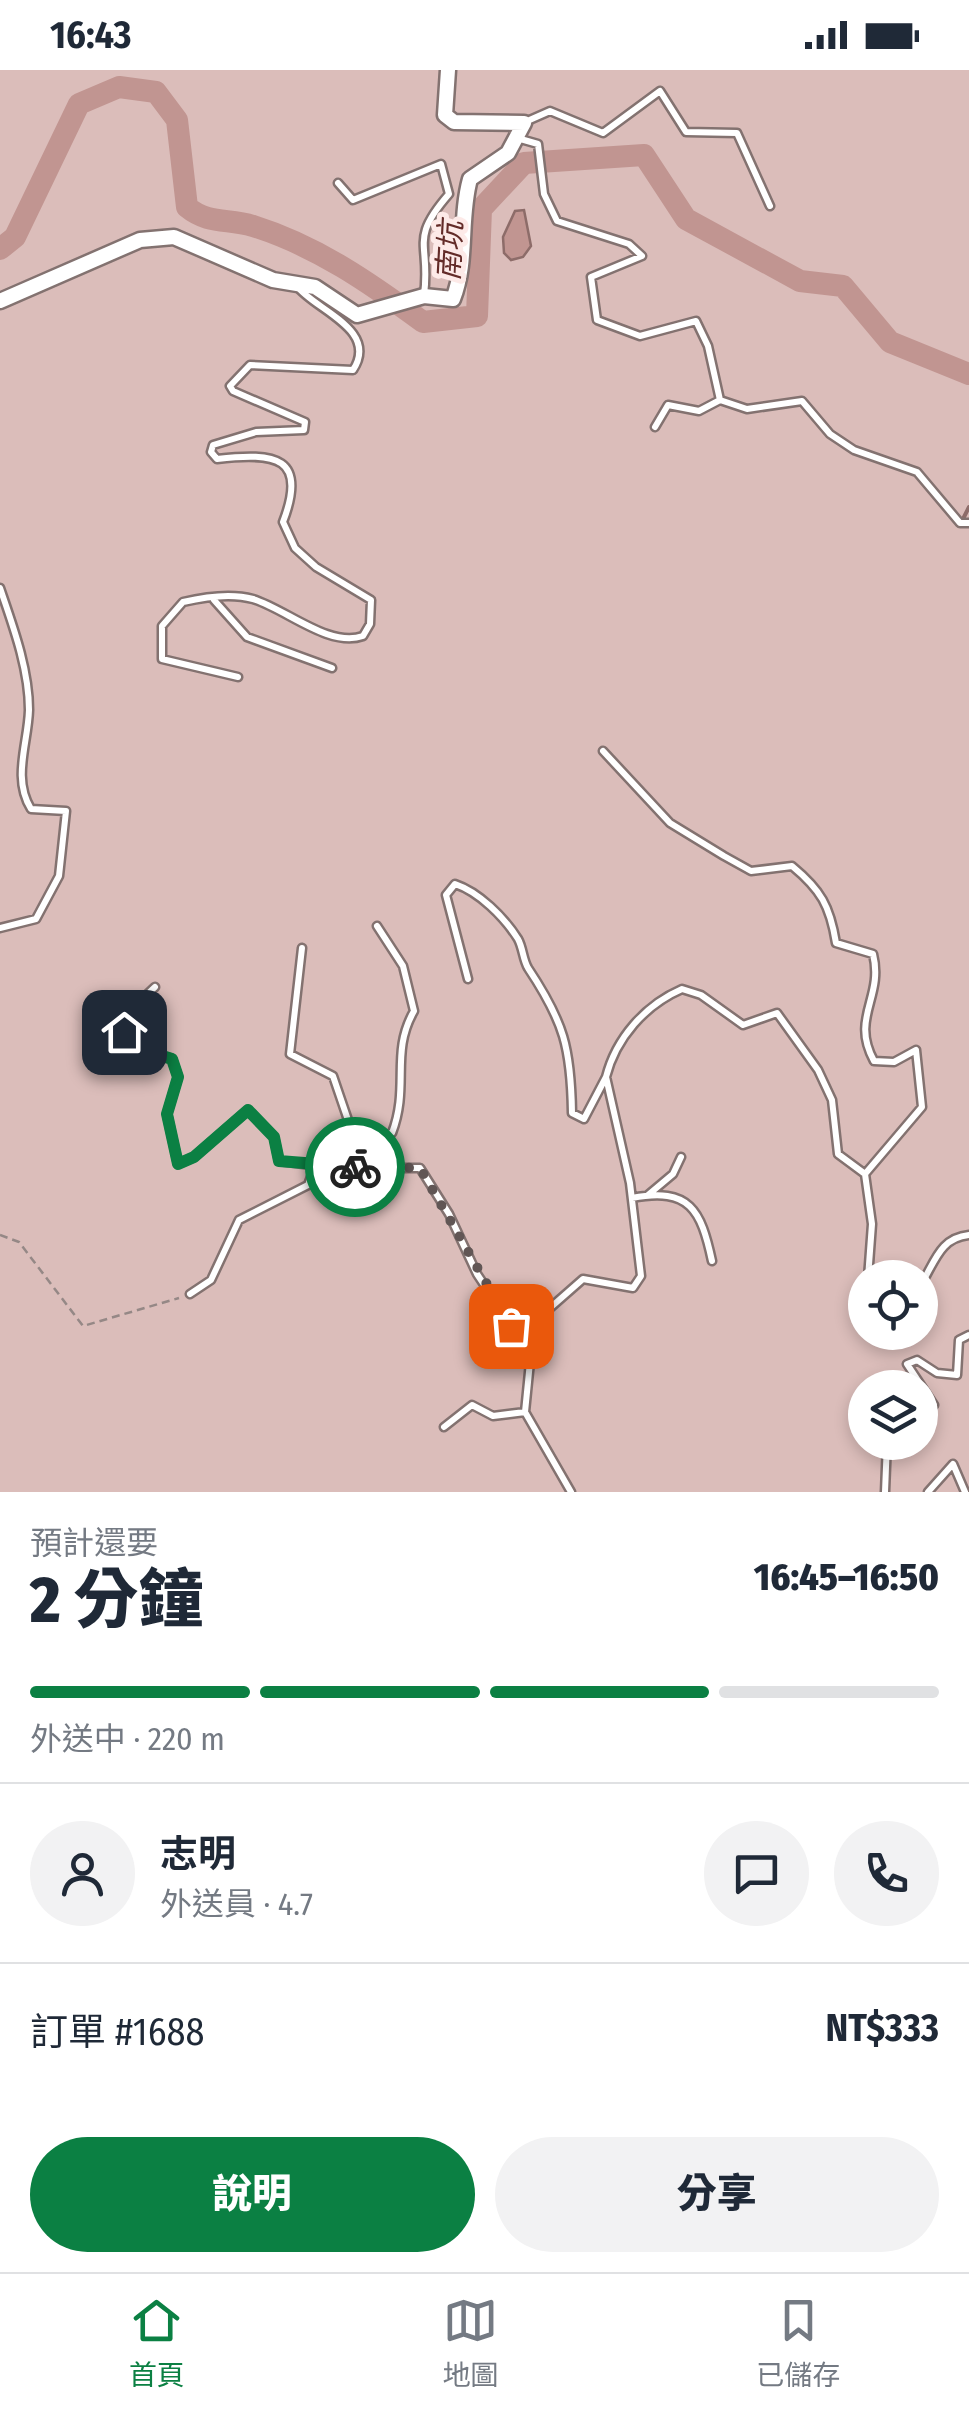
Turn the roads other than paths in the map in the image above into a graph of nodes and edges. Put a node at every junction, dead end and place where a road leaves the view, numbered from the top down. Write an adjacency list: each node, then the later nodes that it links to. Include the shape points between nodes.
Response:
1 (448, 70): 2 (street, via 445,115 454,122)
2 (524, 123): 3 (street); 5 (lane, via 550,111 603,133 660,92 686,132 737,133)
3 (516, 138): 7 (street, via 508,153 470,179 461,211 462,278 453,299); 9 (lane, via 538,144 544,194 556,221 629,244 642,256 591,277 597,320 640,336 696,321)
4 (338, 182): 7 (lane, via 353,200 441,164 448,194 425,222)
5 (770, 206)
6 (296, 285): 7 (street, via 315,286 357,316); 8 (street, via 174,237 140,240); 13 (lane, via 309,304 334,312 348,326 358,362 353,370 250,366 230,386 233,391 294,415 305,422 304,430 256,432 211,452 218,459 250,455 288,467 294,494 283,522 295,548 371,600 370,624 354,640 253,599)
7 (423, 296)
8 (0, 301)
9 (720, 400): 10 (lane, via 700,411 668,406); 11 (lane, via 747,409 802,401 830,434 854,450 917,472 960,523)
10 (655, 428)
11 (969, 522)
12 (0, 588): 18 (lane, via 29,709 22,794 31,809 66,810 58,876 36,919)
13 (213, 599): 14 (lane, via 247,636); 15 (lane, via 183,602 173,611 162,626 162,658)
14 (332, 668)
15 (238, 677)
16 (603, 750): 27 (lane, via 670,823 751,871 792,866 830,905 836,943 873,954 877,971 862,1022 864,1043 874,1061 894,1062 916,1050 922,1107)
17 (377, 926): 23 (lane, via 403,966 414,1011 401,1034 402,1106 392,1133 368,1136)
18 (0, 928)
19 (302, 948): 23 (lane, via 290,1054 333,1076)
20 (468, 979): 22 (lane, via 446,895 455,884 489,906 546,989 565,1040 572,1113 584,1119)
21 (154, 987): 25 (lane, via 128,1014 124,1032 130,1046 172,1059 178,1077 167,1114 178,1164 248,1110 274,1137 279,1161)
22 (606, 1077): 27 (lane, via 612,1052 657,1000 682,989 743,1025 777,1013 832,1100 838,1154); 29 (lane)
23 (357, 1148): 26 (lane)
24 (681, 1156): 28 (lane, via 673,1174)
25 (315, 1166): 26 (lane); 34 (lane, via 308,1184 239,1220 211,1280)
26 (364, 1167): 36 (lane, via 420,1168)
27 (865, 1174): 31 (lane)
28 (647, 1196): 29 (lane); 33 (lane, via 679,1198 703,1218)
29 (632, 1198): 36 (lane, via 641,1276 633,1288 583,1279 534,1322)
30 (969, 1235): 32 (lane, via 952,1237)
31 (869, 1260)
32 (934, 1260)
33 (712, 1261)
34 (190, 1294)
35 (969, 1335): 39 (lane, via 959,1340 957,1374)
36 (528, 1352): 40 (lane)
37 (912, 1370): 38 (lane, via 908,1364 917,1360)
38 (932, 1370)
39 (938, 1373)
40 (525, 1412): 41 (lane, via 492,1416 472,1405); 43 (lane)
41 (444, 1428)
42 (886, 1460): 44 (lane)
43 (571, 1492)
44 (885, 1492)
45 (928, 1492): 46 (lane, via 952,1464)
46 (965, 1492)

